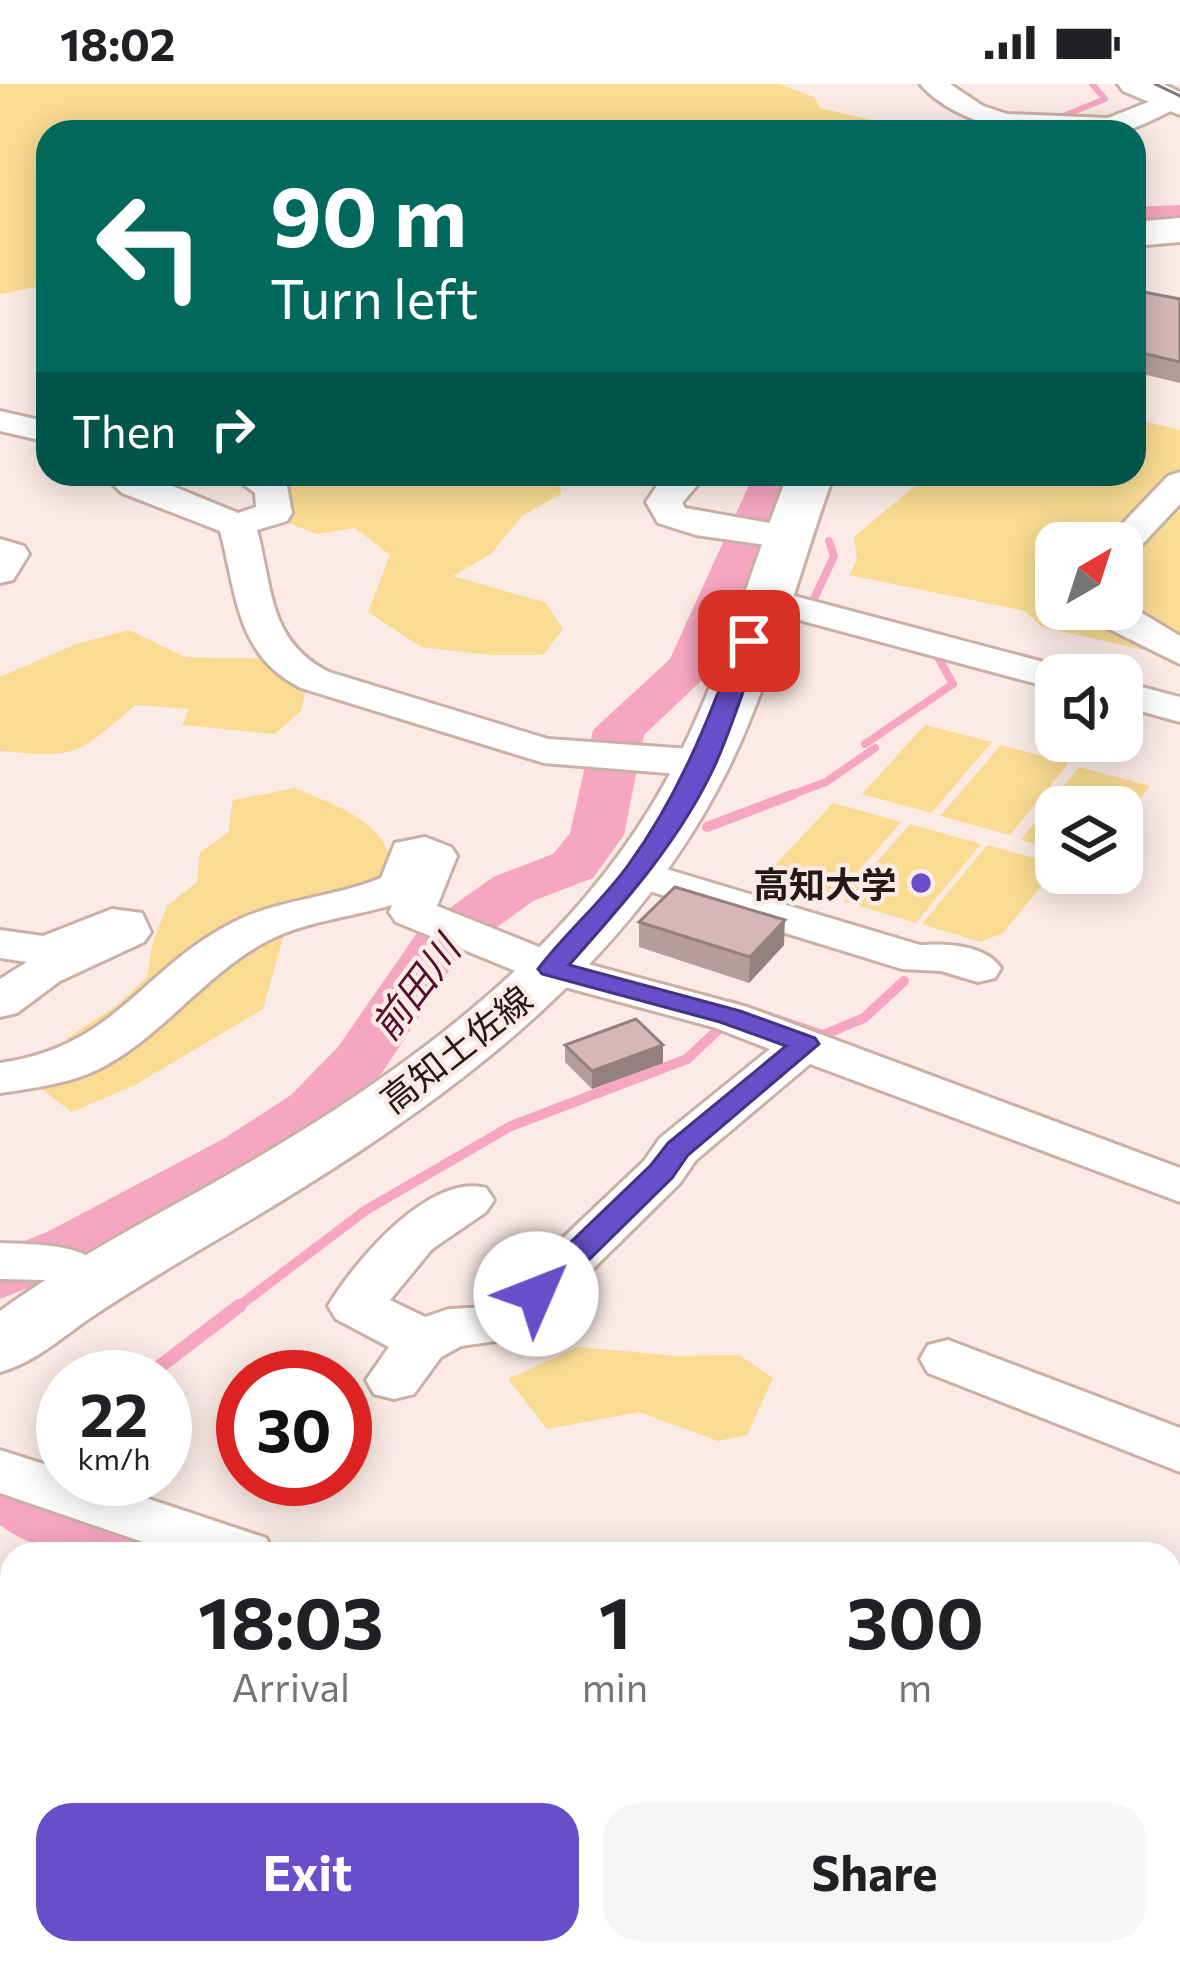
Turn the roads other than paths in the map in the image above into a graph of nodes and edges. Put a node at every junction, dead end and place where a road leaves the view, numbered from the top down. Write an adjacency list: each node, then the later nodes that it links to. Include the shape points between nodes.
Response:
1 (933, 84): 4 (street, via 986,118)
2 (1136, 84): 3 (main road)
3 (1177, 112): 5 (street)
4 (1021, 120)
5 (1146, 120)
6 (1180, 230): 7 (main road)
7 (1146, 232)
8 (0, 422): 9 (street)
9 (36, 430)
10 (1180, 483): 15 (street)
11 (138, 486): 16 (street)
12 (268, 486): 16 (street, via 274,513)
13 (678, 486): 17 (street, via 664,502 670,515)
14 (801, 486): 17 (main road, 高知土佐線)
15 (1143, 522)
16 (237, 525): 27 (street, via 253,604 272,650 291,668 512,742)
17 (762, 533): 21 (main road, 高知土佐線)
18 (0, 536): 19 (street)
19 (0, 549): 20 (street, via 11,554)
20 (0, 572)
21 (764, 599): 24 (street); 27 (main road, 高知土佐線)
22 (1139, 630): 23 (street)
23 (1180, 652)
24 (1035, 671)
25 (1143, 700): 26 (street)
26 (1180, 710)
27 (704, 764): 28 (main road, 高知土佐線)
28 (636, 873): 30 (street, via 919,959); 31 (main road, 高知土佐線)
29 (0, 944): 32 (street, via 48,951 112,922 126,923 128,932 34,974)
30 (978, 968)
31 (552, 969): 33 (street); 34 (street, via 412,912 435,856 411,852 401,886 273,920 91,1053 57,1069); 37 (main road, 高知土佐線, via 463,1049 353,1128)
32 (0, 1003)
33 (806, 1044): 35 (street); 36 (street, via 678,1149 505,1324 449,1328 407,1362 405,1330 356,1306 413,1237)
34 (0, 1078)
35 (1174, 1172)
36 (468, 1201)
37 (42, 1266): 38 (main road, 高知土佐線)
38 (0, 1347)
39 (948, 1359): 40 (street)
40 (1180, 1451)
41 (0, 1471): 42 (street)
42 (210, 1542)

